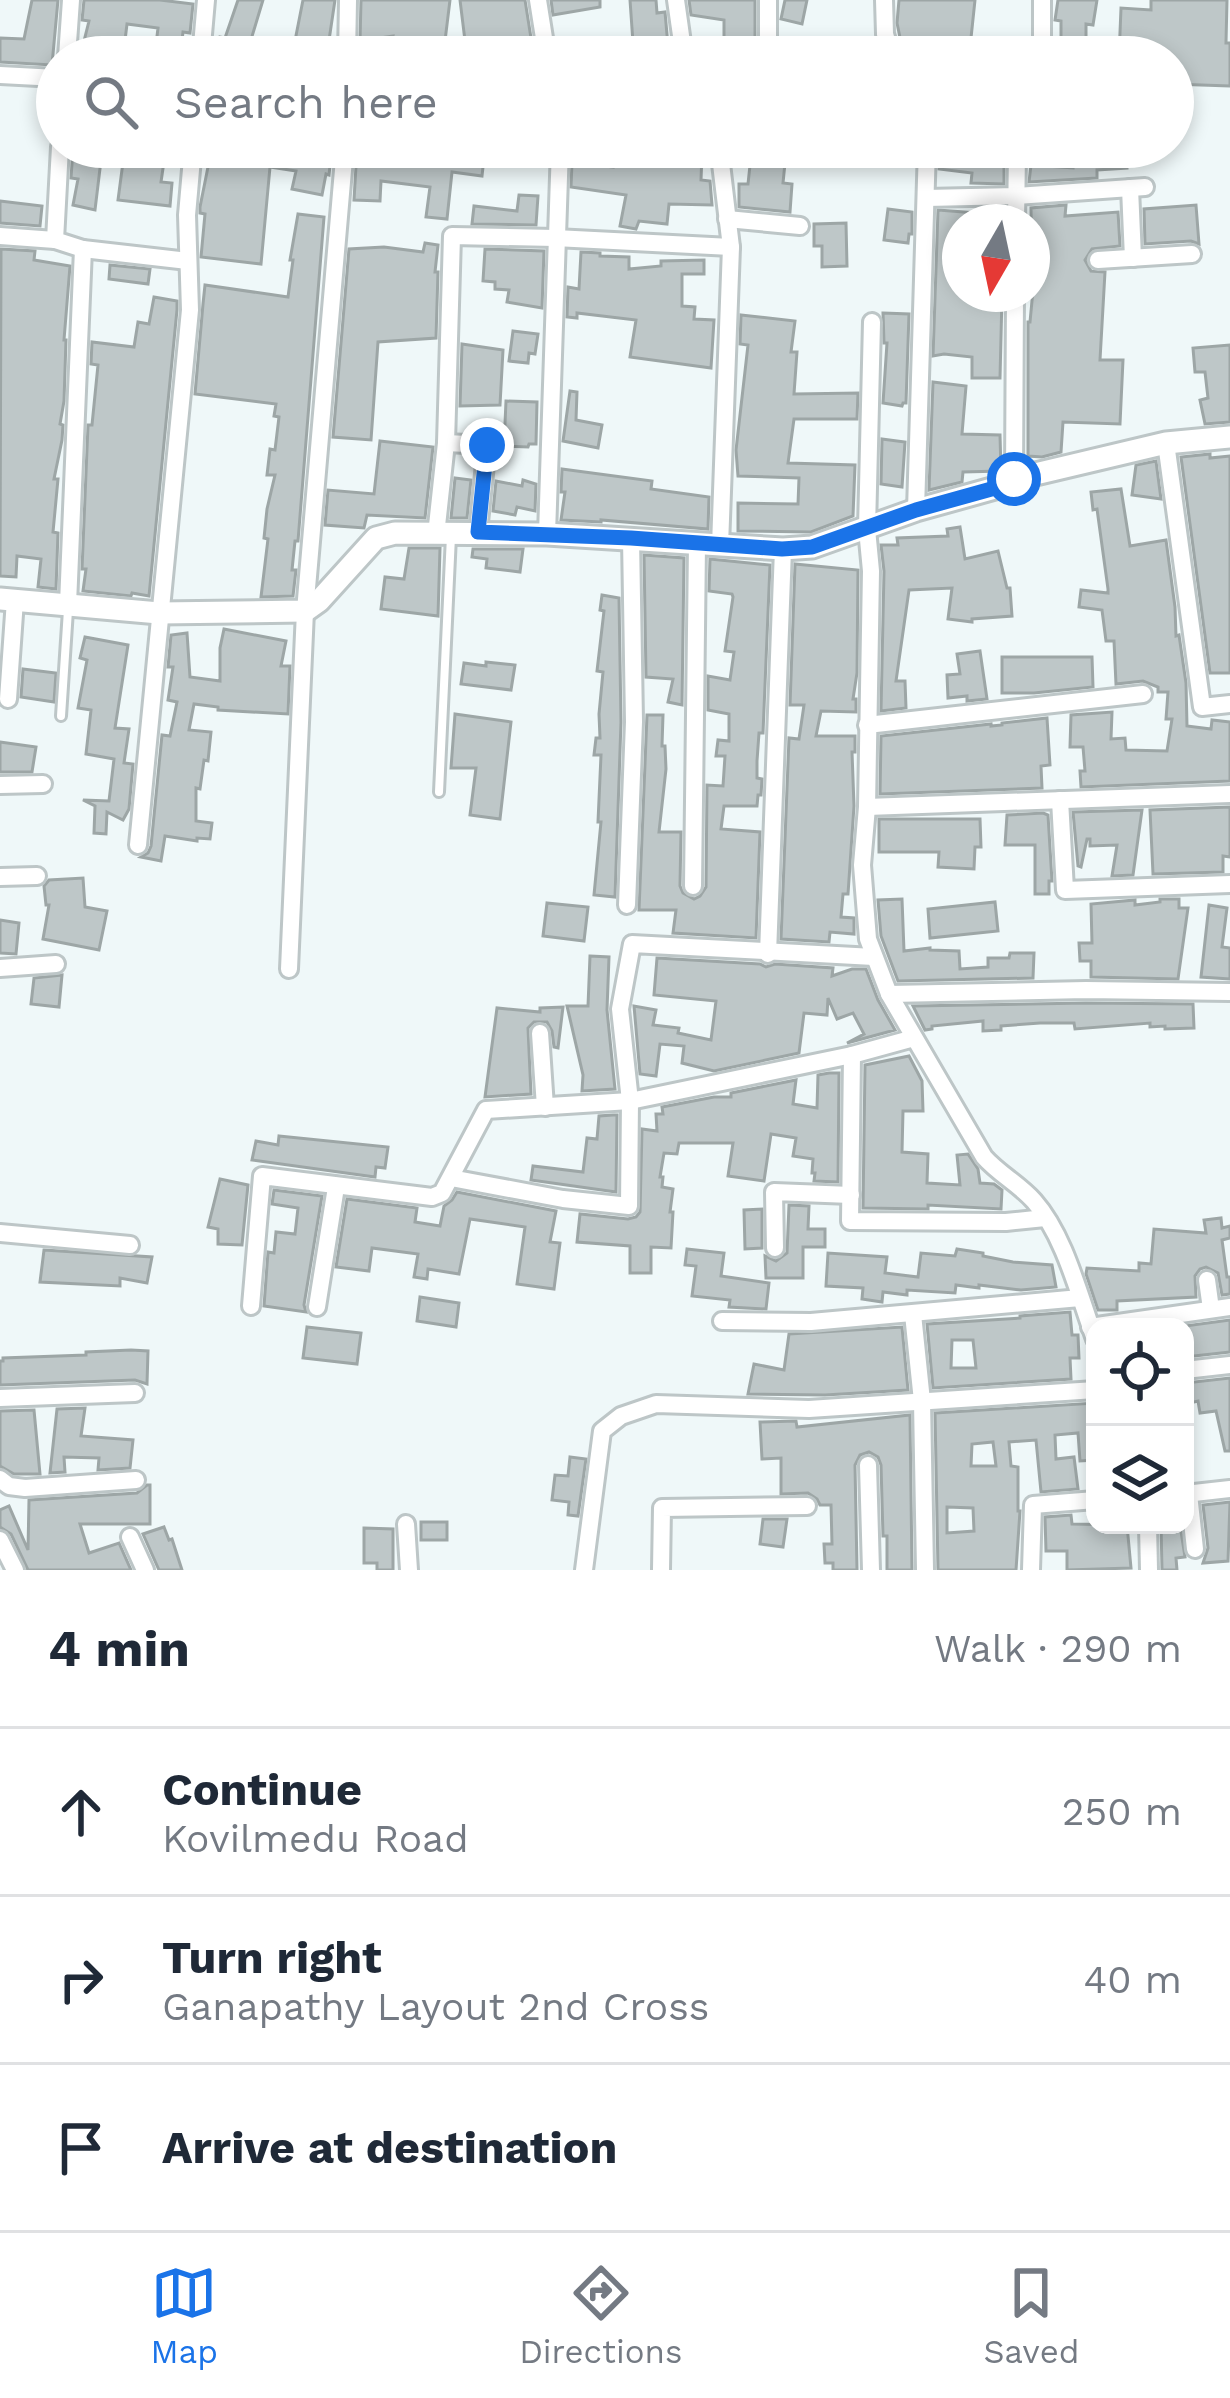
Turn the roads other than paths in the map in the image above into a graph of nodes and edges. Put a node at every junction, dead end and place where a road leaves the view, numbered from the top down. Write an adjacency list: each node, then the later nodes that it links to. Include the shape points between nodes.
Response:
1 (70, 0): 9 (street)
2 (206, 0): 10 (street)
3 (348, 0): 11 (street)
4 (538, 0): 12 (street)
5 (676, 0): 13 (street)
6 (767, 0): 14 (street)
7 (884, 0): 15 (street)
8 (1042, 0): 16 (street)
9 (68, 36)
10 (203, 36)
11 (347, 36)
12 (544, 36)
13 (681, 36)
14 (768, 36)
15 (886, 36)
16 (1042, 36)
17 (0, 75): 18 (street)
18 (36, 77)
19 (59, 168): 33 (street)
20 (191, 168): 39 (street)
21 (343, 168): 56 (street)
22 (559, 168): 32 (street)
23 (722, 168): 29 (street)
24 (927, 168): 27 (street)
25 (1018, 168): 26 (street)
26 (1016, 196): 27 (street); 28 (street); 37 (street, via 1137,187)
27 (926, 198): 46 (street)
28 (1016, 204)
29 (728, 219): 30 (street); 34 (street)
30 (800, 226)
31 (0, 236): 33 (street)
32 (555, 238): 34 (street); 43 (street, via 452,236); 49 (street)
33 (55, 240): 35 (street)
34 (731, 247): 52 (street)
35 (83, 249): 39 (street); 55 (street)
36 (1192, 254): 37 (street)
37 (1133, 258): 38 (street)
38 (1098, 260)
39 (188, 261): 57 (street, via 190,310)
40 (1016, 312): 45 (street)
41 (872, 322): 47 (street)
42 (1230, 437): 44 (street)
43 (446, 443): 48 (street, via 487,445); 50 (street)
44 (1166, 443): 45 (street); 60 (street, via 1202,707)
45 (1014, 479): 46 (street)
46 (916, 510): 47 (street)
47 (867, 529): 53 (street); 62 (street)
48 (478, 532): 49 (street); 50 (street)
49 (548, 534): 51 (street)
50 (443, 535): 56 (street, via 376,538); 65 (lane)
51 (631, 538): 52 (street); 74 (street)
52 (709, 545): 53 (street); 73 (street)
53 (782, 549): 75 (street)
54 (8, 599): 55 (street); 59 (street)
55 (68, 604): 57 (street); 61 (lane)
56 (305, 611): 57 (street); 79 (street)
57 (159, 613): 69 (street)
58 (1143, 694): 62 (street)
59 (8, 699)
60 (1230, 704)
61 (61, 716)
62 (867, 724): 68 (street)
63 (43, 784): 64 (street)
64 (0, 785)
65 (439, 792)
66 (1230, 794): 67 (street)
67 (1060, 800): 68 (street); 72 (street, via 1065,890)
68 (868, 807): 76 (street, via 862,883)
69 (138, 845)
70 (37, 876): 71 (street)
71 (0, 877)
72 (1230, 884)
73 (693, 886)
74 (627, 905)
75 (768, 954): 76 (street); 85 (street, via 632,944 620,1009)
76 (874, 957): 81 (street)
77 (56, 964): 78 (street)
78 (0, 968)
79 (289, 969)
80 (1230, 992): 81 (street)
81 (889, 994): 83 (street)
82 (540, 1033): 86 (street)
83 (914, 1038): 84 (street); 90 (street, via 985,1157)
84 (852, 1055): 85 (street); 89 (street)
85 (630, 1101): 86 (street); 87 (street, via 629,1206)
86 (545, 1107): 87 (street, via 486,1110)
87 (451, 1178): 88 (street, via 432,1197)
88 (336, 1187): 96 (street, via 262,1176); 97 (street)
89 (851, 1195): 90 (street, via 850,1221); 93 (street, via 774,1192)
90 (1045, 1218): 95 (street)
91 (0, 1233): 92 (street)
92 (130, 1245)
93 (775, 1248)
94 (1208, 1280): 98 (street)
95 (1079, 1298): 99 (street); 100 (street)
96 (251, 1306)
97 (317, 1307)
98 (1220, 1308): 101 (street)
99 (914, 1314): 102 (street); 108 (street)
100 (1087, 1318)
101 (1169, 1318)
102 (722, 1322)
103 (1230, 1365): 104 (street)
104 (1194, 1369)
105 (1086, 1391): 108 (street)
106 (135, 1393): 107 (street)
107 (0, 1398)
108 (922, 1401): 125 (street, via 808,1409 656,1404 621,1416 602,1431); 128 (street)
109 (868, 1465): 127 (street)
110 (0, 1479): 111 (street, via 25,1487)
111 (136, 1480)
112 (1230, 1489): 113 (street)
113 (1194, 1493)
114 (1086, 1501): 129 (street, via 1033,1505)
115 (807, 1506): 126 (street, via 662,1508)
116 (406, 1524): 124 (street)
117 (1148, 1534): 130 (street)
118 (1193, 1534): 121 (street)
119 (130, 1537): 123 (street)
120 (0, 1540): 122 (street)
121 (1195, 1549)
122 (15, 1570)
123 (145, 1570)
124 (409, 1570)
125 (584, 1570)
126 (661, 1570)
127 (871, 1570)
128 (925, 1570)
129 (1031, 1570)
130 (1148, 1570)

